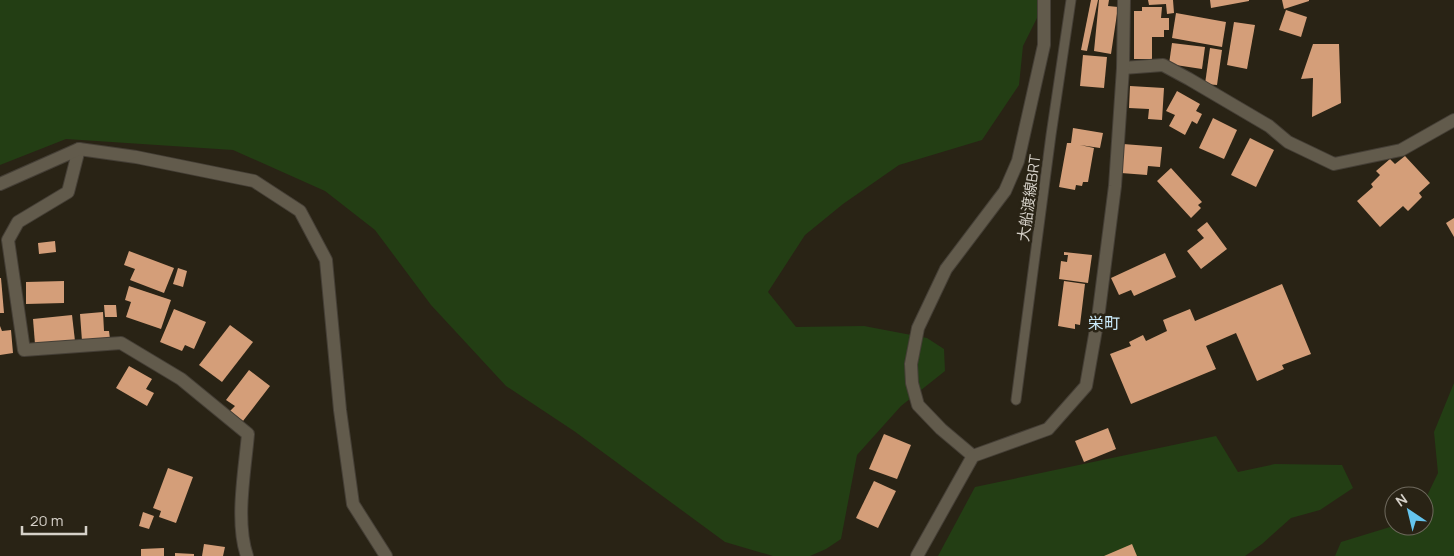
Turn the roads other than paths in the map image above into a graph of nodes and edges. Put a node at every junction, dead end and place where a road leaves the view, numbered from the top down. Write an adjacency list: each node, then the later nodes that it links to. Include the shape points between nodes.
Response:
1 (1044, 0): 9 (street, via 1044,45 1018,162 1005,192 946,269 918,328 911,364 918,404)
2 (1071, 0): 8 (lane, 大船渡線BRT)
3 (1124, 0): 4 (street)
4 (1123, 68): 5 (street, via 1163,65 1269,126 1288,142 1334,164 1402,150); 9 (street, via 1115,186 1086,386 1048,430)
5 (1454, 120)
6 (79, 149): 7 (street); 10 (street, via 68,192 18,222 8,240 24,350 120,343 182,378 248,434 241,523); 11 (street, via 254,181 300,211 326,260 352,504)
7 (0, 184)
8 (1016, 400)
9 (972, 456): 12 (street)
10 (247, 556)
11 (386, 556)
12 (917, 556)

